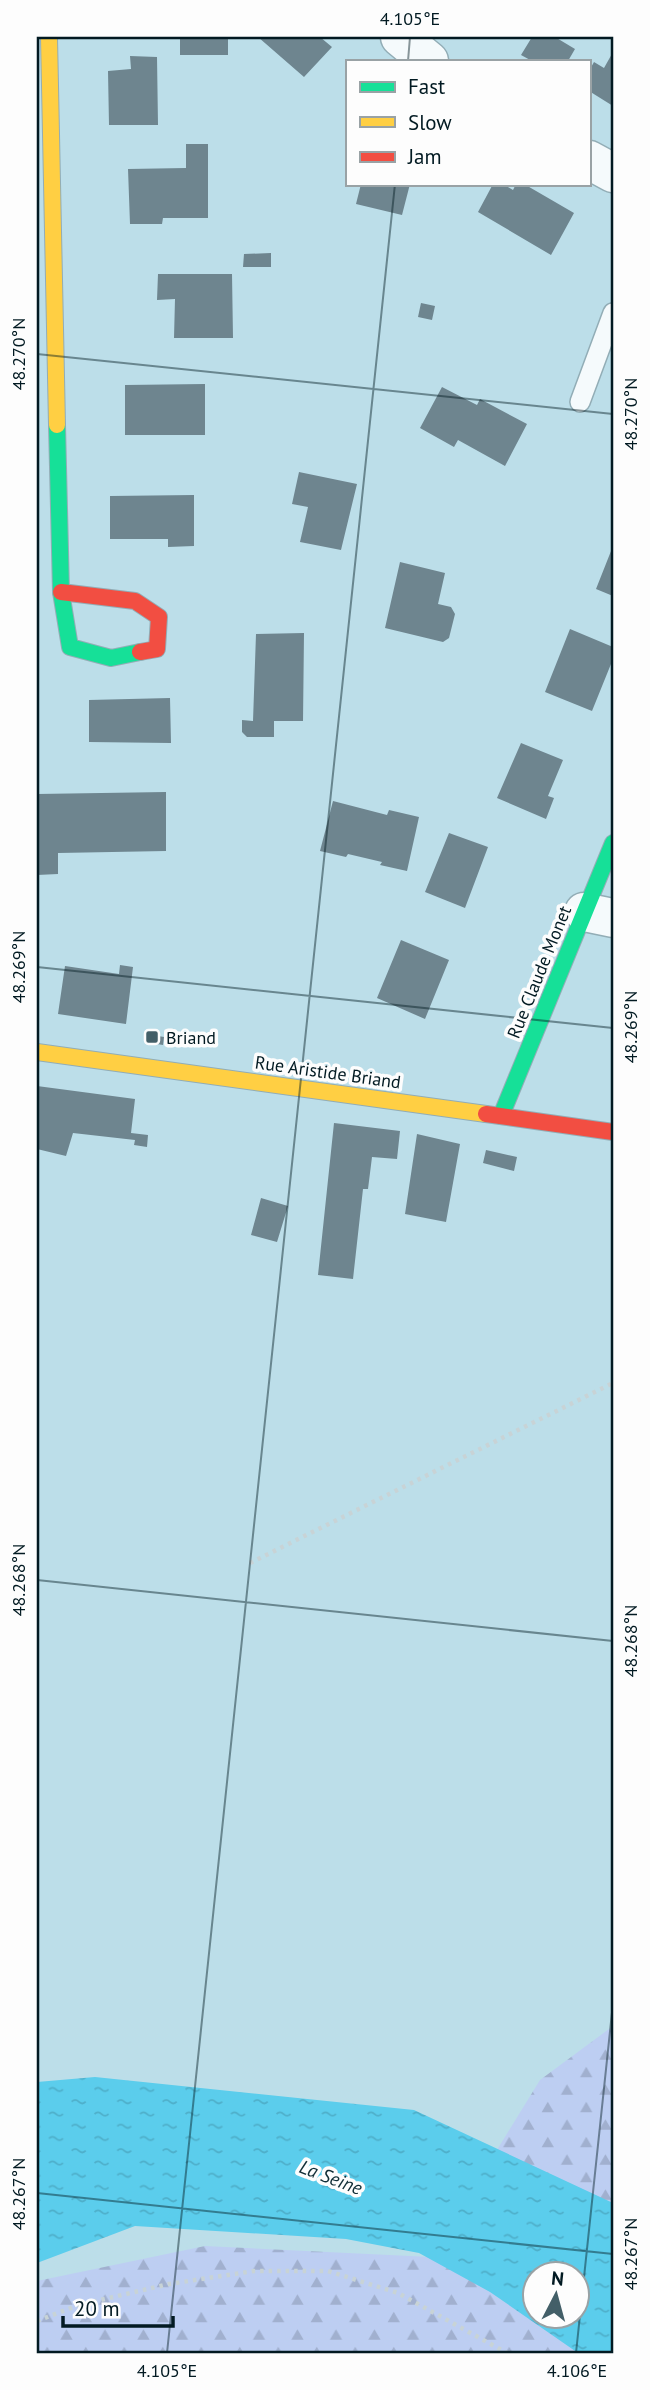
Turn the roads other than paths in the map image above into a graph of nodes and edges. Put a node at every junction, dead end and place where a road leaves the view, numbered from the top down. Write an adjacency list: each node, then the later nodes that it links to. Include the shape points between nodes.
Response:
1 (49, 37): 8 (street)
2 (400, 37): 3 (street)
3 (428, 60)
4 (590, 161): 5 (street)
5 (613, 173)
6 (613, 313): 7 (lane)
7 (580, 402)
8 (61, 592): 8 (street, via 135,601 159,617 157,649 111,658 71,647)
9 (613, 843): 10 (street, Rue Claude Monet)
10 (599, 915): 12 (street, Rue Claude Monet)
11 (37, 1052): 12 (street, Rue Aristide Briand)
12 (501, 1116): 13 (street, Rue Aristide Briand)
13 (613, 1132)

